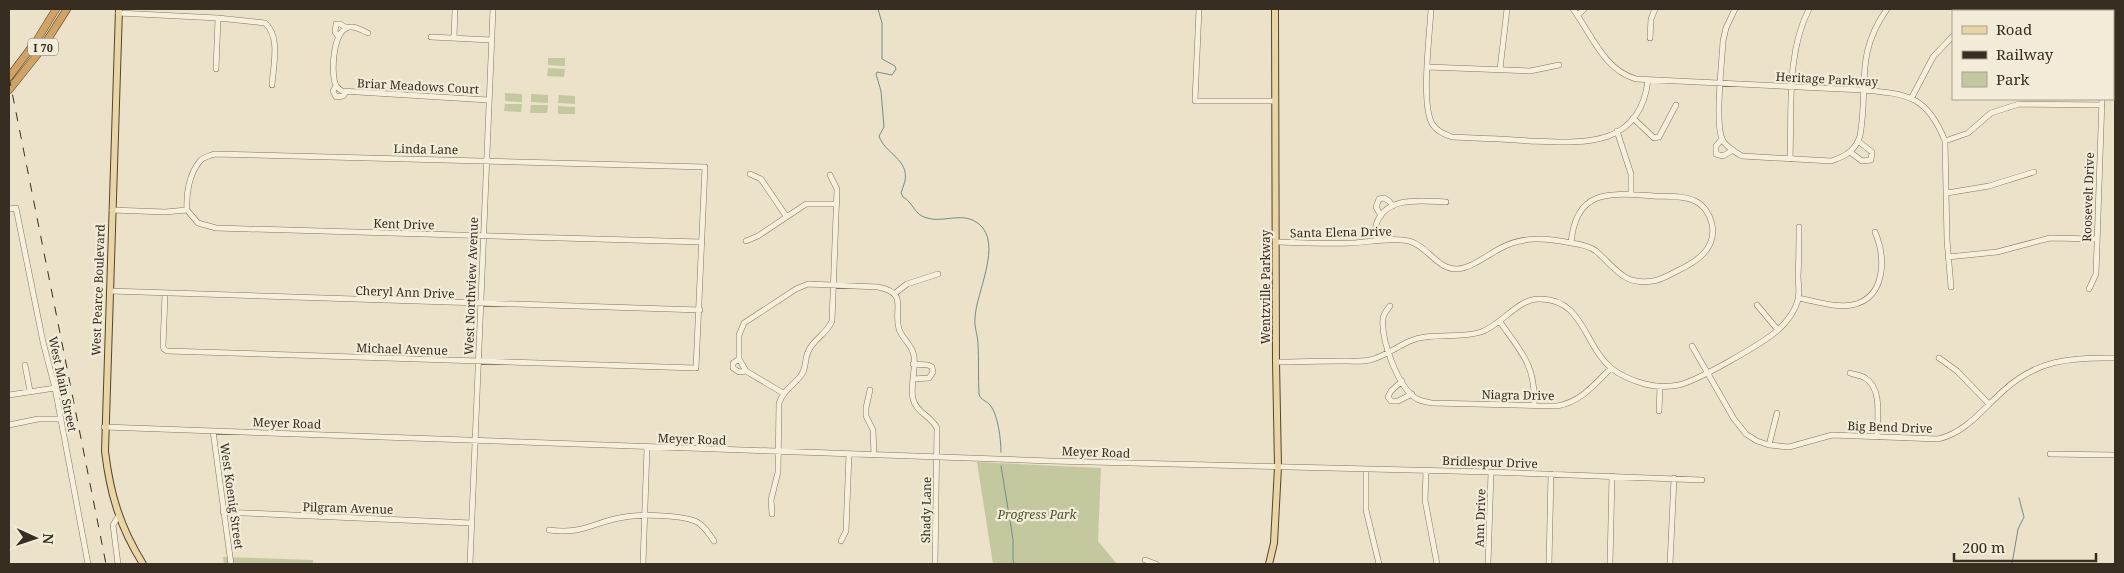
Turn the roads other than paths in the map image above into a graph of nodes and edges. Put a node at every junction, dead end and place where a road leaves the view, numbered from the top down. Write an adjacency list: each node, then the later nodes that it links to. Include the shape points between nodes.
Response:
1 (56, 9): 28 (highway, I 70)
2 (67, 9): 33 (highway, I 70, via 41,50)
3 (455, 9): 21 (street)
4 (493, 9): 23 (street, West Northview Avenue)
5 (1199, 9): 38 (street, via 1195,101)
6 (1274, 9): 38 (main road, Wentzville Parkway)
7 (1431, 9): 25 (street)
8 (1507, 9): 27 (street)
9 (1573, 9): 16 (street, Heritage Parkway)
10 (1584, 9): 16 (street)
11 (1655, 9): 22 (street)
12 (1735, 9): 30 (street, via 1723,41)
13 (1808, 9): 32 (street, via 1797,41)
14 (1887, 9): 34 (street, via 1874,28 1866,50)
15 (119, 11): 17 (street); 60 (main road, West Pearce Boulevard)
16 (1578, 15): 29 (street, Heritage Parkway, via 1613,68 1624,76)
17 (218, 18): 26 (street); 31 (street, via 265,23 270,27 275,41)
18 (368, 33): 36 (street, Briar Meadows Court, via 355,27 347,28 342,30 336,41 334,77 336,86 346,92)
19 (431, 37): 21 (street)
20 (1952, 37): 35 (street, via 1933,57)
21 (454, 38): 23 (street)
22 (1650, 38)
23 (491, 40): 36 (street, West Northview Avenue)
24 (1559, 65): 27 (street, via 1530,71)
25 (1428, 67): 27 (street); 43 (street, via 1426,99 1433,126 1452,137 1578,143 1602,139)
26 (216, 69)
27 (1500, 69)
28 (9, 77)
29 (1648, 80): 30 (street, Heritage Parkway); 42 (street, via 1646,97)
30 (1721, 84): 32 (street, Heritage Parkway); 44 (street)
31 (272, 85)
32 (1792, 87): 34 (street, Heritage Parkway); 49 (street)
33 (9, 90)
34 (1863, 90): 35 (street, Heritage Parkway); 46 (street, via 1862,127)
35 (1912, 97): 45 (street, via 1934,118)
36 (488, 100): 50 (street, West Northview Avenue)
37 (2102, 100): 41 (street, Roosevelt Drive)
38 (1275, 101): 71 (main road, Wentzville Parkway)
39 (2041, 102): 41 (street); 45 (street, via 1998,110 1968,133)
40 (1676, 106): 42 (street, via 1659,137 1650,136)
41 (2102, 106): 67 (street, Roosevelt Drive)
42 (1633, 118): 43 (street)
43 (1617, 131): 55 (street, via 1631,174)
44 (1722, 139): 47 (street); 47 (street, via 1716,146 1716,154 1723,156)
45 (1945, 141): 54 (street)
46 (1858, 142): 48 (street); 48 (street, via 1872,152 1872,160 1862,161)
47 (1733, 150): 49 (street, via 1752,158)
48 (1850, 152): 49 (street, via 1831,161)
49 (1790, 159)
50 (485, 161): 61 (street, Linda Lane, via 214,154 201,159 194,172); 66 (street, West Northview Avenue); 70 (street, Linda Lane, via 705,167)
51 (2034, 172): 54 (street, via 1990,186)
52 (750, 174): 62 (street, via 761,179)
53 (830, 175): 57 (street, via 837,189)
54 (1947, 193): 73 (street)
55 (1631, 194): 72 (street, Santa Elena Drive, via 1602,195 1591,199 1576,217); 72 (street, Santa Elena Drive, via 1694,200 1711,219 1713,231 1706,252 1665,278 1637,282 1620,275 1594,250)
56 (1446, 202): 58 (street, via 1409,200)
57 (837, 204): 62 (street, via 806,204); 75 (street)
58 (1392, 206): 63 (street); 63 (street, via 1389,200 1379,199 1376,207)
59 (9, 209): 104 (street, West Main Street, via 16,208)
60 (112, 210): 61 (street); 78 (main road, West Pearce Boulevard)
61 (187, 210): 66 (street, Kent Drive, via 198,223 216,228)
62 (786, 216): 69 (street)
63 (1382, 216): 68 (street, via 1376,225)
64 (1799, 227): 81 (street)
65 (1876, 232): 81 (street, via 1882,247 1882,276 1871,295 1852,305 1840,306)
66 (482, 236): 70 (street, Kent Drive); 82 (street, West Northview Avenue)
67 (2097, 239): 73 (street, via 2050,238 1997,252); 77 (street, Roosevelt Drive, via 2096,274)
68 (1377, 240): 71 (street, Santa Elena Drive); 72 (street, Santa Elena Drive, via 1408,241 1420,246 1440,265 1457,269 1503,246 1523,240)
69 (746, 241)
70 (702, 242): 85 (street)
71 (1277, 242): 94 (main road, Wentzville Parkway)
72 (1571, 243)
73 (1948, 258): 76 (street)
74 (938, 274): 80 (street, via 907,284)
75 (834, 285): 80 (street, via 878,286); 92 (street, via 801,286 744,322 739,335); 107 (street, via 829,329 808,353 805,370)
76 (1952, 287)
77 (2089, 289)
78 (110, 291): 79 (street, Cheryl Ann Drive); 116 (main road, West Pearce Boulevard)
79 (165, 294): 82 (street, Cheryl Ann Drive); 93 (street, Michael Avenue, via 163,346 167,351)
80 (894, 294): 95 (street, via 899,304 898,327 910,345)
81 (1798, 298): 87 (street, via 1792,313)
82 (480, 304): 85 (street, Cheryl Ann Drive); 93 (street, West Northview Avenue)
83 (1757, 305): 87 (street)
84 (1390, 306): 89 (street, via 1383,317)
85 (700, 310): 93 (street, Michael Avenue, via 696,368)
86 (1500, 322): 89 (street, via 1466,336 1424,337); 97 (street, via 1522,304 1536,299 1565,304); 111 (street, via 1532,372)
87 (1778, 330): 99 (street)
88 (1692, 346): 99 (street, Big Bend Drive)
89 (1388, 354): 94 (street, via 1369,360); 102 (street)
90 (1939, 358): 110 (street)
91 (2115, 358): 110 (street, Big Bend Drive, via 2065,359 2043,365 2022,376)
92 (739, 359): 98 (street); 98 (street, via 733,363 733,368 738,372)
93 (478, 362): 119 (street, West Northview Avenue)
94 (1276, 362): 128 (main road, Wentzville Parkway)
95 (914, 364): 101 (street, Shady Lane); 101 (street, via 928,365 933,372 929,378)
96 (25, 366): 106 (street)
97 (1611, 368): 103 (street, via 1633,380); 111 (street, Niagra Drive, via 1580,398 1567,404)
98 (746, 371): 107 (street)
99 (1707, 372): 103 (street, via 1680,384); 120 (street, Big Bend Drive, via 1746,434)
100 (1850, 373): 118 (street, via 1866,378 1874,388 1878,401)
101 (913, 379): 127 (street, Shady Lane, via 913,399 918,409 937,428)
102 (1402, 381): 108 (street); 108 (street, via 1391,391 1388,397 1391,401)
103 (1660, 387): 112 (street)
104 (55, 388): 106 (street); 114 (street, West Main Street)
105 (870, 390): 125 (street, via 866,416 874,430)
106 (30, 391): 109 (street)
107 (783, 392): 122 (street)
108 (1412, 394): 111 (street, Niagra Drive, via 1417,399 1432,403)
109 (9, 396)
110 (1989, 404): 118 (street, Big Bend Drive, via 1952,436 1938,439)
111 (1534, 405)
112 (1659, 411)
113 (1777, 413): 120 (street)
114 (60, 419): 115 (street, via 38,419); 145 (street, West Main Street)
115 (9, 425)
116 (104, 427): 117 (street, Meyer Road); 138 (main road, West Pearce Boulevard, via 108,477)
117 (213, 431): 119 (street, Meyer Road); 136 (street, West Koenig Street)
118 (1877, 437): 120 (street, Big Bend Drive, via 1832,435 1796,446)
119 (475, 440): 121 (street, Meyer Road); 140 (street, West Northview Avenue)
120 (1769, 445)
121 (647, 448): 122 (street, Meyer Road); 139 (street)
122 (778, 452): 123 (street, Meyer Road); 137 (street)
123 (848, 454): 125 (street, Meyer Road); 143 (street, via 846,531)
124 (2050, 454): 126 (street)
125 (874, 455): 127 (street, Meyer Road)
126 (2115, 455)
127 (936, 457): 128 (street, Meyer Road); 151 (street, Shady Lane)
128 (1278, 467): 129 (street, Bridlespur Drive); 153 (main road, Wentzville Parkway, via 1274,543)
129 (1366, 469): 130 (street, Bridlespur Drive); 154 (street, via 1366,510)
130 (1426, 470): 131 (street, Bridlespur Drive); 155 (street, via 1425,500)
131 (1491, 472): 132 (street, Bridlespur Drive); 156 (street, Ann Drive)
132 (1551, 474): 133 (street, Bridlespur Drive); 157 (street)
133 (1612, 476): 134 (street, Bridlespur Drive); 158 (street)
134 (1674, 478): 135 (street, Bridlespur Drive); 159 (street)
135 (1702, 480)
136 (223, 512): 140 (street, Pilgram Avenue); 148 (street, West Koenig Street)
137 (772, 514)
138 (119, 515): 146 (street, via 113,525); 147 (main road, West Pearce Boulevard)
139 (645, 516): 141 (street, via 624,517 578,531); 142 (street, via 697,521); 150 (street)
140 (471, 523): 149 (street, West Northview Avenue)
141 (549, 530)
142 (714, 541)
143 (841, 541)
144 (1145, 560): 152 (street)
145 (88, 564)
146 (118, 564)
147 (143, 564)
148 (231, 564)
149 (470, 564)
150 (643, 564)
151 (935, 564)
152 (1156, 564)
153 (1269, 564)
154 (1379, 564)
155 (1437, 564)
156 (1488, 564)
157 (1549, 564)
158 (1610, 564)
159 (1670, 564)

